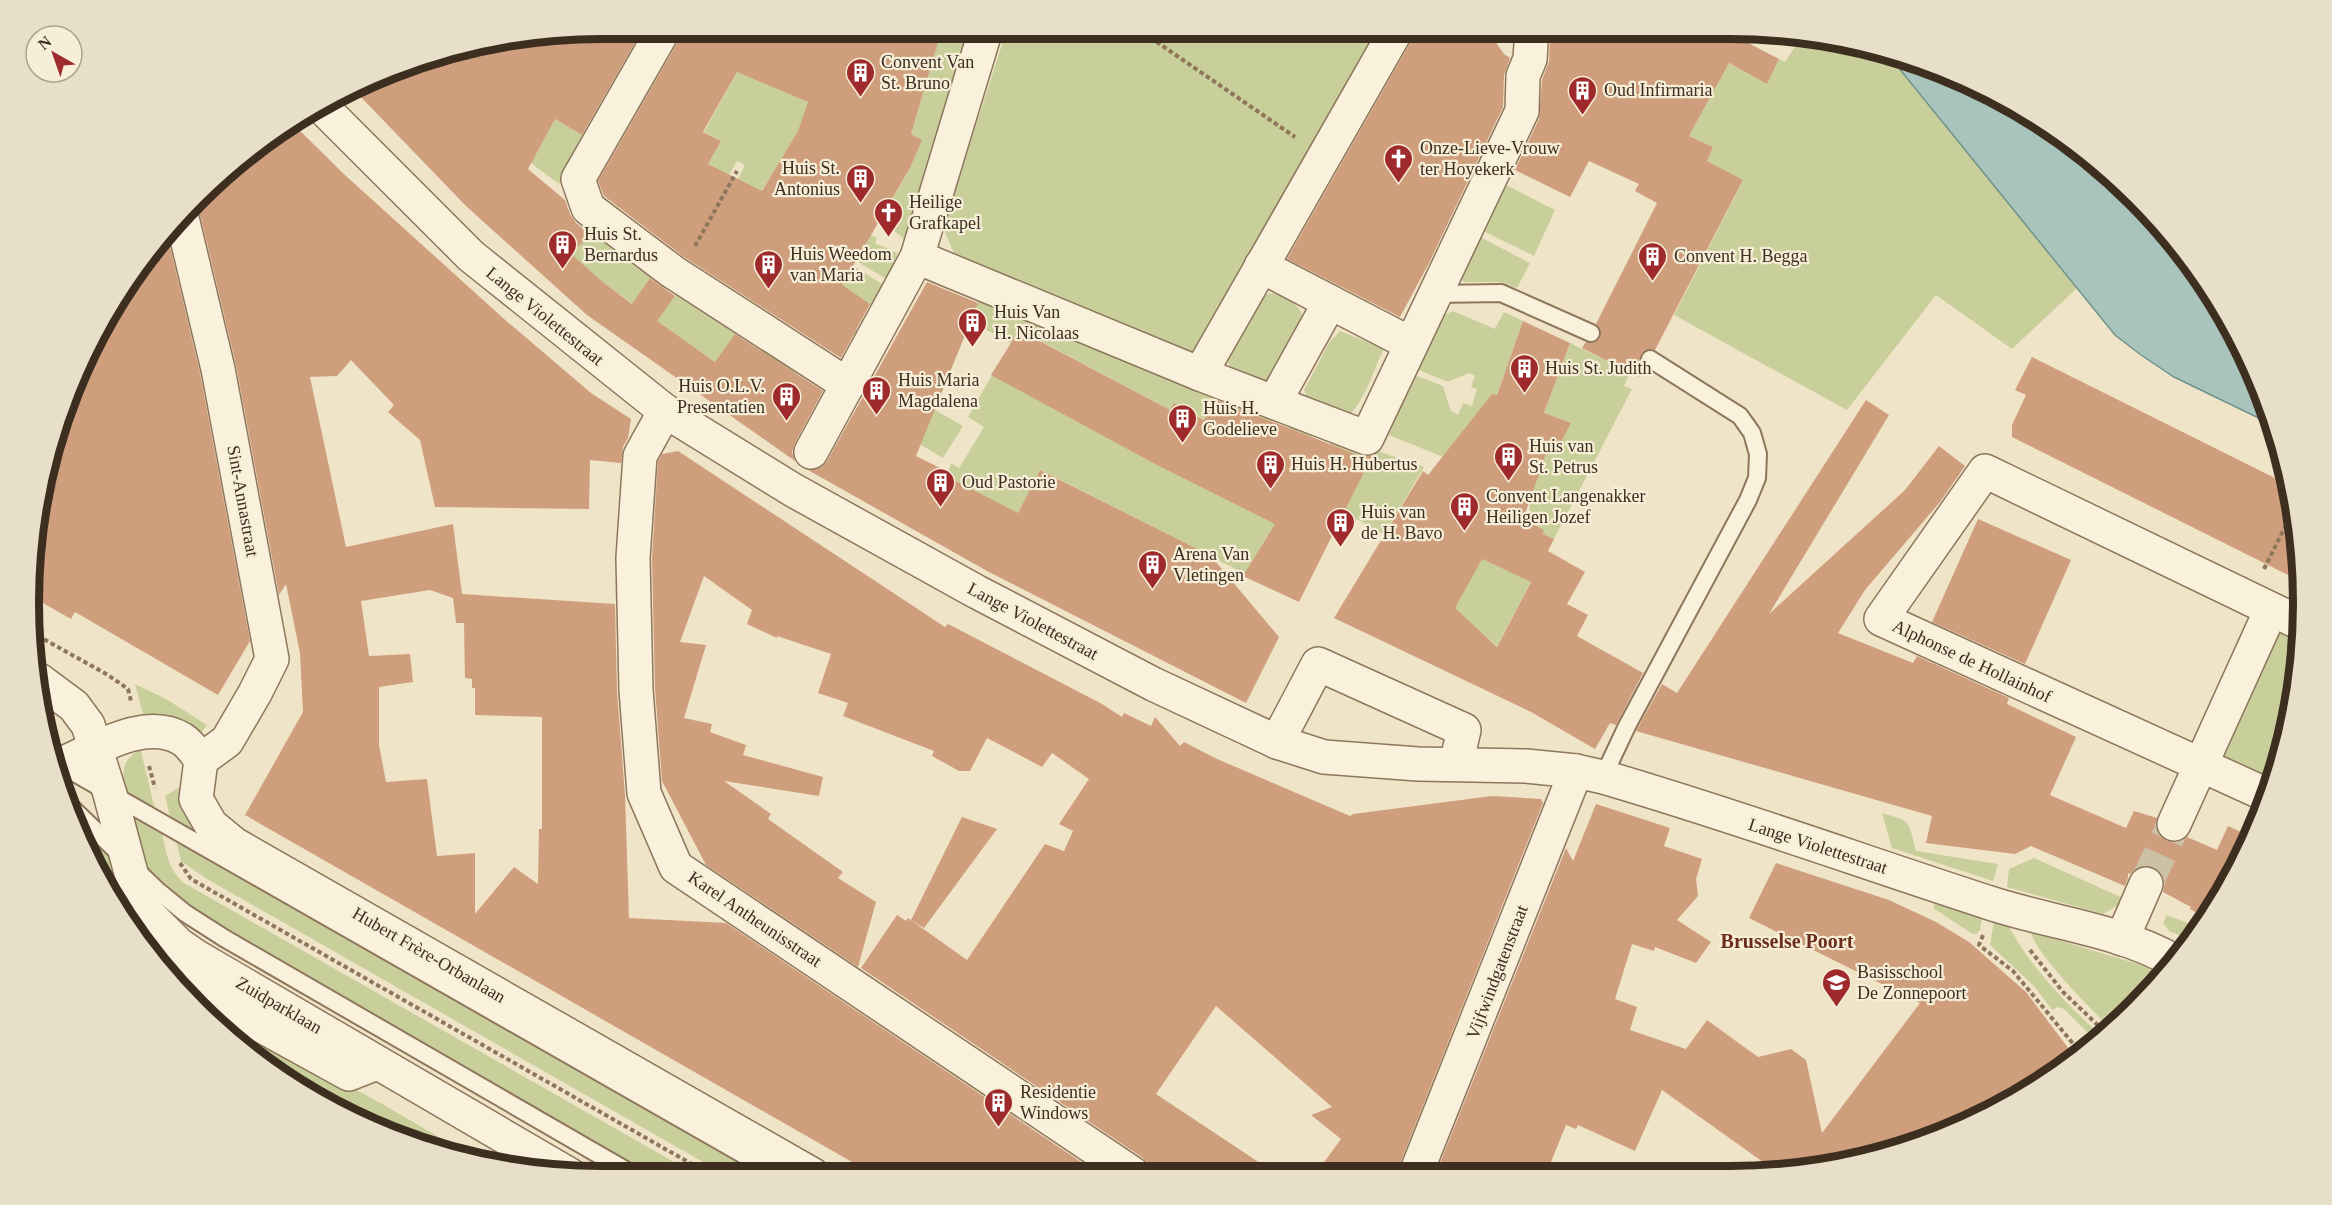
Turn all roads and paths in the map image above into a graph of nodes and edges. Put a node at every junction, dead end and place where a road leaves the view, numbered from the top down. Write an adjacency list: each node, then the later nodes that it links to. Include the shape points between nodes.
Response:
1 (658, 39): 12 (street, via 578,179 588,208)
2 (983, 39): 10 (street)
3 (1153, 39): 7 (path)
4 (1391, 39): 7 (street)
5 (1531, 39): 13 (street, via 1530,58 1522,76 1522,111)
6 (326, 111): 21 (street, Lange Violettestraat, via 471,256)
7 (1324, 155): 11 (street)
8 (737, 171): 12 (path)
9 (184, 226): 29 (street, Sint-Annastraat, via 218,369 272,659 227,741)
10 (917, 257): 18 (street); 19 (street)
11 (1261, 266): 14 (street); 18 (street)
12 (678, 276): 19 (street)
13 (1435, 294): 15 (lane, via 1501,293); 16 (street)
14 (1330, 302): 16 (street); 20 (street)
15 (1591, 333)
16 (1411, 344): 20 (street, via 1367,438)
17 (1650, 359): 34 (lane, via 1740,416 1752,433 1758,454 1757,478 1627,726)
18 (1200, 374): 20 (street)
19 (848, 385): 22 (street)
20 (1275, 401)
21 (665, 411): 22 (street, Lange Violettestraat); 52 (street, Karel Antheunisstraat, via 640,456 633,558 636,690 644,793 675,867)
22 (803, 470): 27 (street, Lange Violettestraat, via 977,592)
23 (2285, 527): 24 (path)
24 (2260, 604): 25 (street, Alphonse de Hollainhof); 32 (street); 32 (street, Alphonse de Hollainhof, via 1985,471 1881,619)
25 (2293, 619)
26 (45, 685): 28 (street, Zuidparklaan, via 74,706 88,725)
27 (1277, 742): 31 (street, Lange Violettestraat, via 1324,757); 31 (street, via 1318,664 1464,730)
28 (96, 747): 29 (street, via 140,732 158,731 183,739); 30 (street); 36 (street, Zuidparklaan)
29 (201, 759): 51 (street, Hubert Frère-Orbanlaan, via 196,799 211,825 234,844)
30 (63, 763)
31 (1456, 764): 34 (street, Lange Violettestraat, via 1526,766)
32 (2200, 766): 35 (street, Alphonse de Hollainhof); 38 (street)
33 (64, 768): 36 (lane)
34 (1590, 774): 41 (street, Lange Violettestraat); 53 (street, Vijfwindgatenstraat)
35 (2260, 792)
36 (110, 794): 39 (street, Zuidparklaan); 50 (lane)
37 (82, 817): 39 (lane)
38 (2174, 824)
39 (128, 862): 47 (street, Zuidparklaan, via 146,911 178,944); 49 (lane, via 186,913 224,938)
40 (2146, 884): 42 (street)
41 (2007, 908): 42 (street, Lange Violettestraat); 45 (path, via 2025,944 2063,992); 46 (path, via 1980,945 2013,971)
42 (2121, 939): 43 (street, Lange Violettestraat)
43 (2167, 957)
44 (191, 987): 47 (street, via 349,1074)
45 (2100, 1027)
46 (2076, 1047)
47 (377, 1063): 48 (street, Zuidparklaan)
48 (550, 1163)
49 (618, 1166)
50 (763, 1166)
51 (799, 1166)
52 (1121, 1166)
53 (1419, 1166)

